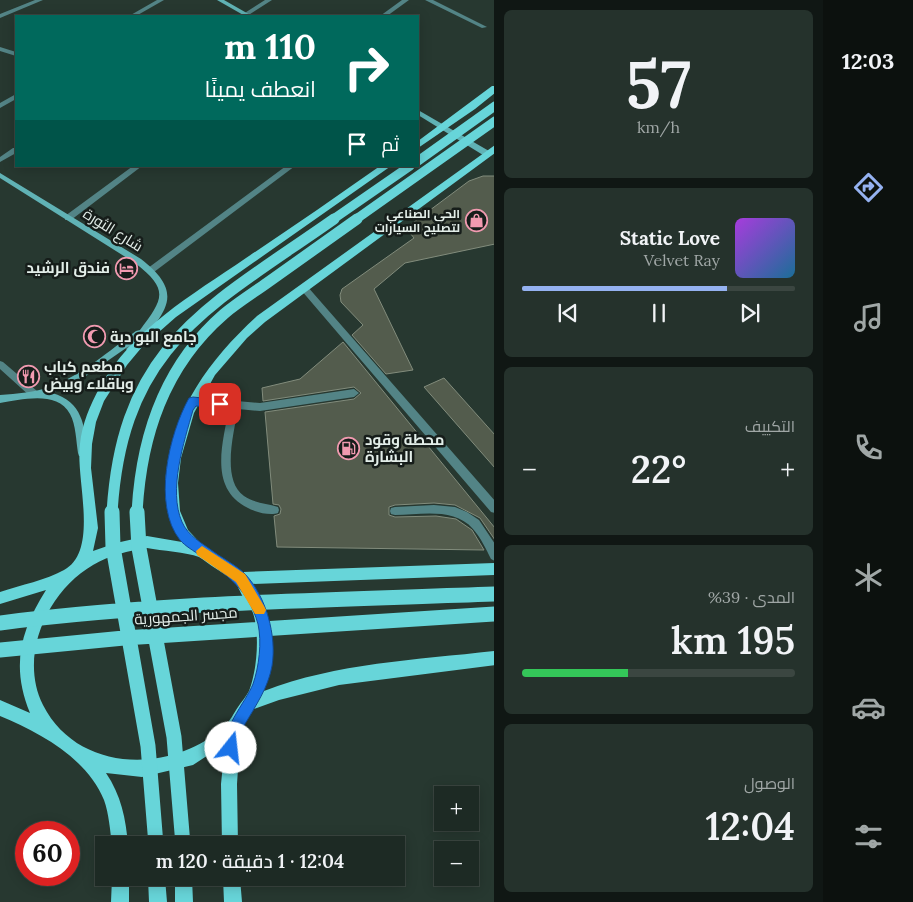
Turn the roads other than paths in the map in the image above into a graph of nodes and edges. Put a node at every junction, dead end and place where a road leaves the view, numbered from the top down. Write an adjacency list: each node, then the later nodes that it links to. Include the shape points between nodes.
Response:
1 (40, 0): 11 (street)
2 (161, 0): 7 (street)
3 (220, 0): 8 (street)
4 (269, 0): 9 (street)
5 (406, 0): 10 (street)
6 (428, 0): 12 (street)
7 (134, 15)
8 (244, 15)
9 (247, 15)
10 (384, 15)
11 (0, 16)
12 (484, 27)
13 (0, 49): 14 (street)
14 (15, 54)
15 (494, 88): 21 (main road, via 472,108)
16 (15, 97): 17 (street)
17 (0, 106)
18 (494, 106): 26 (main road, bridge)
19 (419, 113): 21 (street)
20 (494, 121): 66 (main road, bridge, via 224,314 180,362 158,401 139,470 137,521 139,548 174,737)
21 (443, 127): 22 (main road); 24 (street)
22 (419, 144)
23 (15, 151): 25 (street)
24 (492, 153): 34 (main road)
25 (0, 160)
26 (419, 160)
27 (137, 167): 32 (street)
28 (290, 167): 33 (street)
29 (386, 167): 35 (main road)
30 (409, 167): 65 (main road, bridge, via 201,313 150,373 128,416 115,464 111,516 148,746)
31 (0, 175): 32 (street, شارع الثورة)
32 (68, 218): 33 (street, شارع الثورة)
33 (151, 270): 36 (street, شارع الثورة, via 161,284 164,300 157,315)
34 (304, 288): 42 (main road, via 231,346); 45 (street)
35 (172, 314): 36 (street); 37 (main road)
36 (142, 331): 37 (street); 40 (street, via 73,380)
37 (129, 354): 44 (main road, via 106,386 90,422)
38 (0, 364): 40 (street)
39 (354, 393): 43 (street, via 270,406)
40 (34, 394): 41 (street); 44 (street, via 62,399 73,409)
41 (0, 399)
42 (193, 401): 43 (street); 48 (main road, via 181,427 172,470 172,497 175,522 185,538)
43 (234, 406): 46 (street, via 225,466 228,486 244,502 256,508)
44 (85, 468): 51 (main road, via 91,505 91,533 87,552)
45 (494, 509)
46 (274, 510)
47 (395, 511): 49 (street, via 444,511 463,515 480,529)
48 (201, 551): 51 (main road, via 166,542 128,545 92,558); 52 (main road)
49 (494, 556)
50 (494, 569): 52 (main road)
51 (74, 570): 54 (main road, via 46,584); 62 (main road, via 43,604 28,644 26,665 28,686 35,706)
52 (241, 578): 59 (main road, via 260,609 267,646 265,665)
53 (494, 594): 56 (main road, مجسر الجمهورية, bridge, via 208,604)
54 (0, 598)
55 (494, 614): 57 (main road, مجسر الجمهورية, bridge, via 124,638)
56 (0, 623)
57 (0, 650)
58 (494, 658): 59 (main road, via 327,679 292,687)
59 (251, 704): 61 (main road)
60 (0, 708): 62 (main road, via 33,722)
61 (238, 722): 63 (main road, via 205,750 164,766 120,768); 67 (main road, via 228,779)
62 (61, 741): 63 (main road)
63 (80, 754): 64 (main road, via 112,793)
64 (119, 836)
65 (155, 836)
66 (182, 836)
67 (230, 836)
68 (121, 886): 72 (main road)
69 (157, 886): 73 (main road)
70 (184, 886): 74 (main road)
71 (232, 886): 75 (main road)
72 (120, 902)
73 (158, 902)
74 (184, 902)
75 (233, 902)

